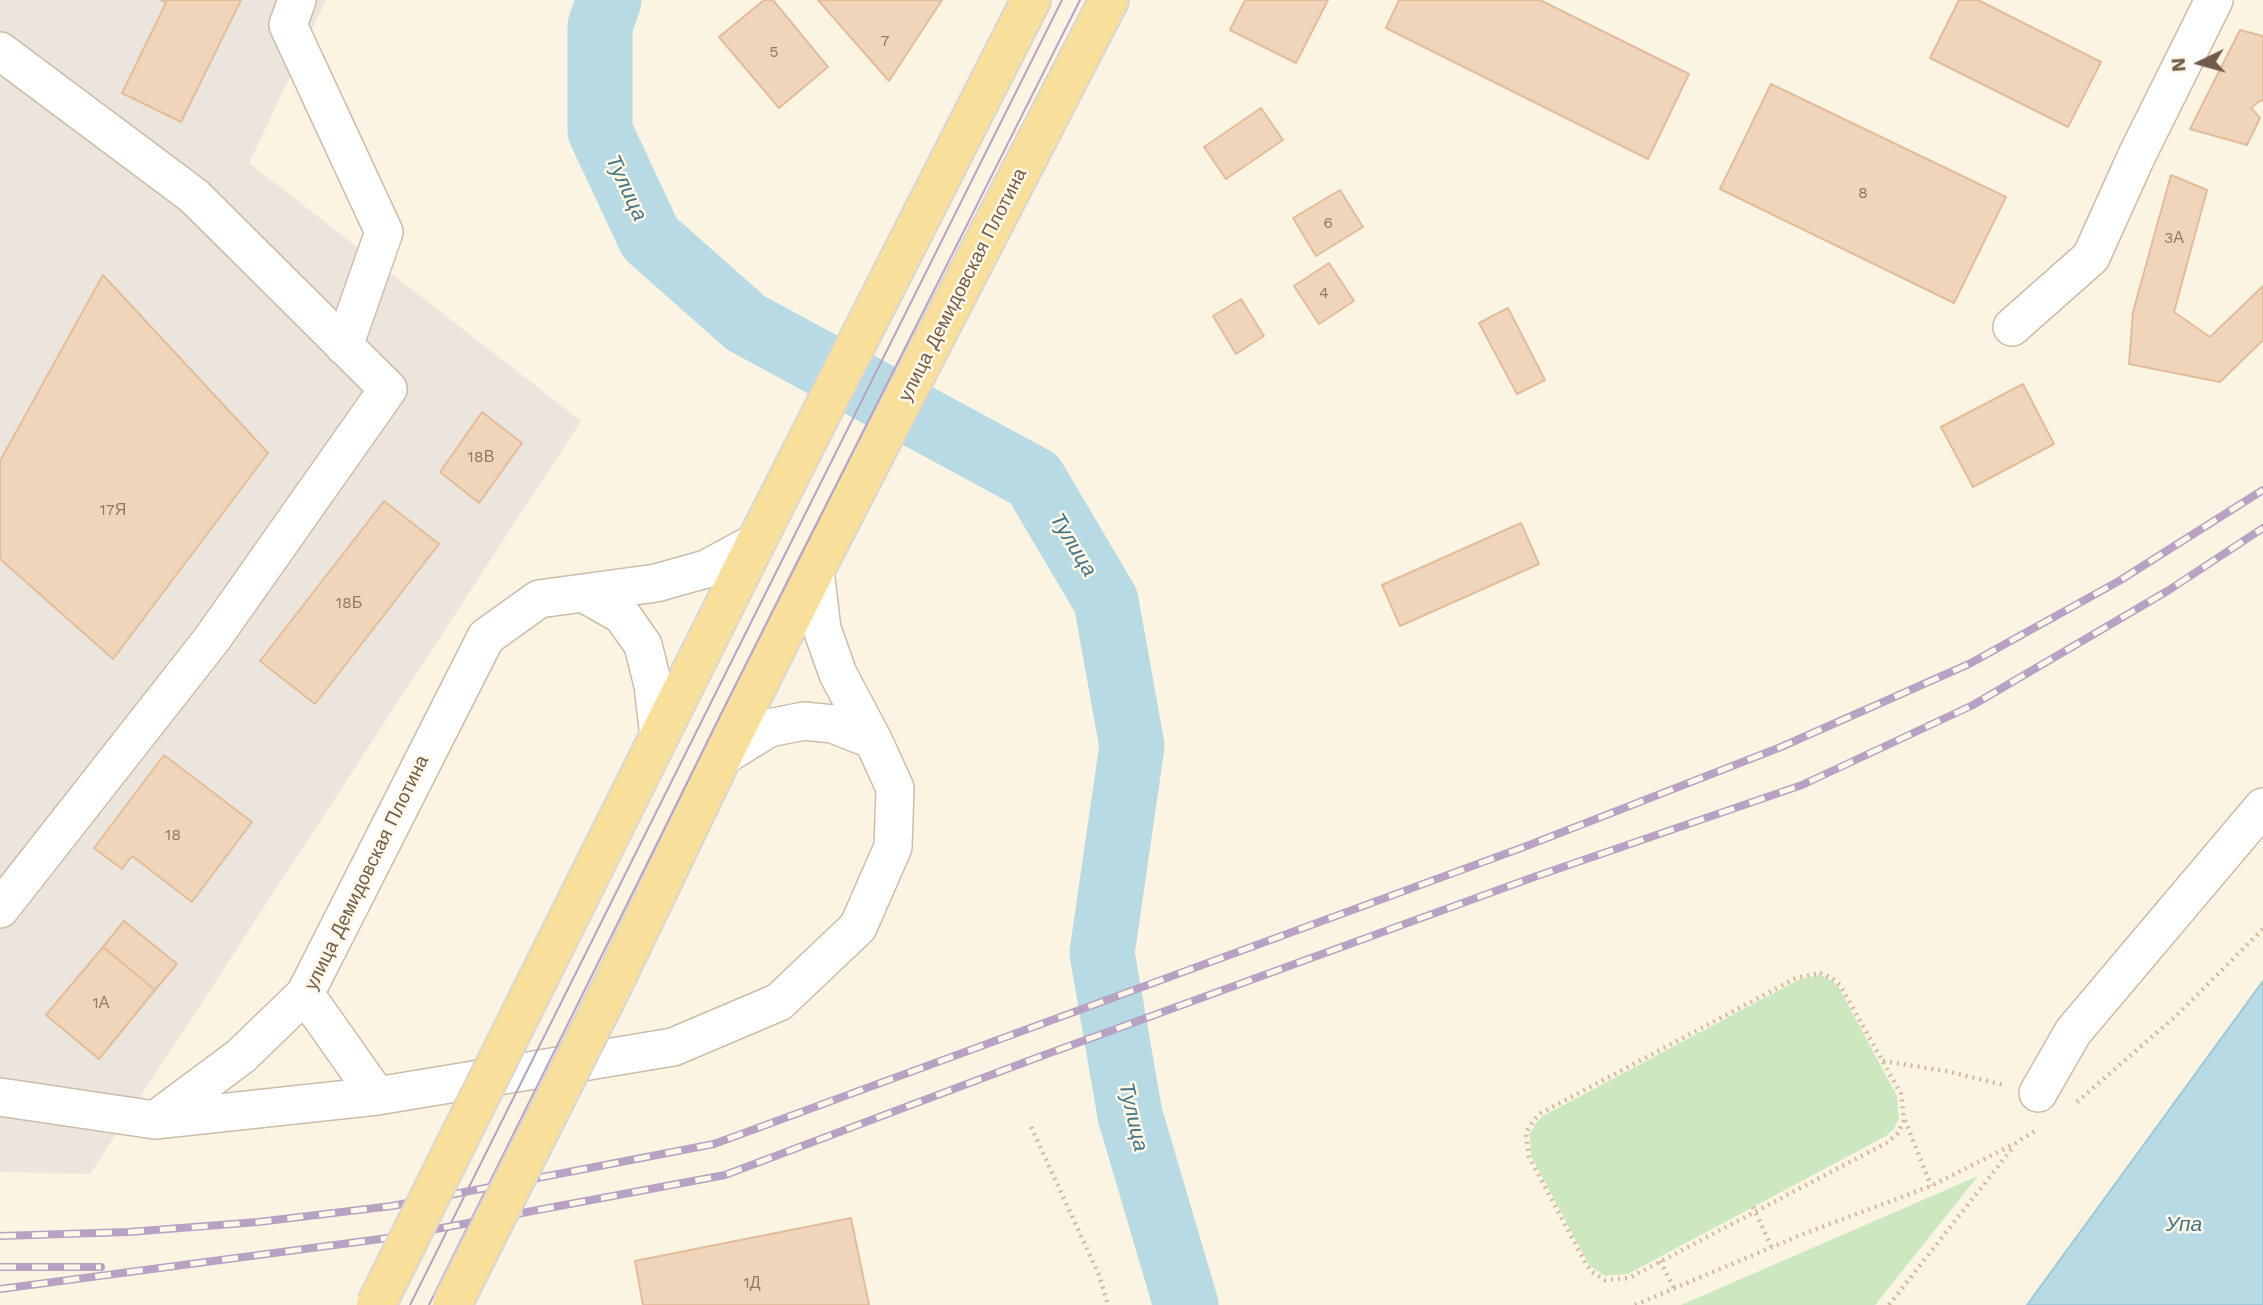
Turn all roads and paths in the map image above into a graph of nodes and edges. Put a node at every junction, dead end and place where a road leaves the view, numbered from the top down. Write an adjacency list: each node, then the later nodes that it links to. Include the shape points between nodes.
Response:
1 (297, 0): 7 (street, via 288,25 384,232)
2 (1031, 0): 8 (main road)
3 (1109, 0): 9 (main road, улица Демидовская Плотина)
4 (2214, 0): 6 (street, via 2091,257)
5 (0, 51): 7 (street, via 194,196)
6 (2012, 327)
7 (344, 346): 15 (street, via 388,389 212,639)
8 (756, 542): 10 (street, улица Демидовская Плотина, via 706,569 656,583); 11 (main road)
9 (816, 570): 12 (street, via 822,629 838,674); 13 (main road, улица Демидовская Плотина)
10 (583, 593): 11 (street, via 622,615 643,645); 17 (street, улица Демидовская Плотина, via 539,599 486,637)
11 (659, 737): 31 (main road, bridge)
12 (873, 740): 13 (street, via 833,724 804,721 769,728); 19 (street, via 895,788 893,847 858,927 779,1002 673,1047)
13 (722, 757): 32 (main road, улица Демидовская Плотина, bridge)
14 (2263, 807): 21 (street, via 2073,1032)
15 (0, 909)
16 (2263, 929): 21 (path, via 2177,1015 2064,1113)
17 (304, 994): 19 (street, улица Демидовская Плотина); 23 (street, via 242,1056)
18 (1882, 1060): 21 (path, via 1946,1071); 22 (path, via 1901,1094); 29 (path, via 1840,985 1820,973 1796,978 1541,1113 1526,1132 1529,1157 1592,1272 1605,1280 1629,1278)
19 (377, 1096): 23 (street)
20 (0, 1097): 23 (street)
21 (2039, 1110): 25 (path)
22 (1904, 1120): 26 (path); 27 (path, via 1888,1142)
23 (155, 1121)
24 (1031, 1127): 33 (path, via 1099,1275)
25 (2016, 1143): 26 (path); 35 (path)
26 (1931, 1186): 28 (path)
27 (1754, 1209): 28 (path); 29 (path)
28 (1772, 1248): 30 (path)
29 (1660, 1261): 30 (path)
30 (1675, 1290): 34 (path)
31 (376, 1305)
32 (453, 1305)
33 (1108, 1305)
34 (1636, 1305)
35 (1889, 1305)

